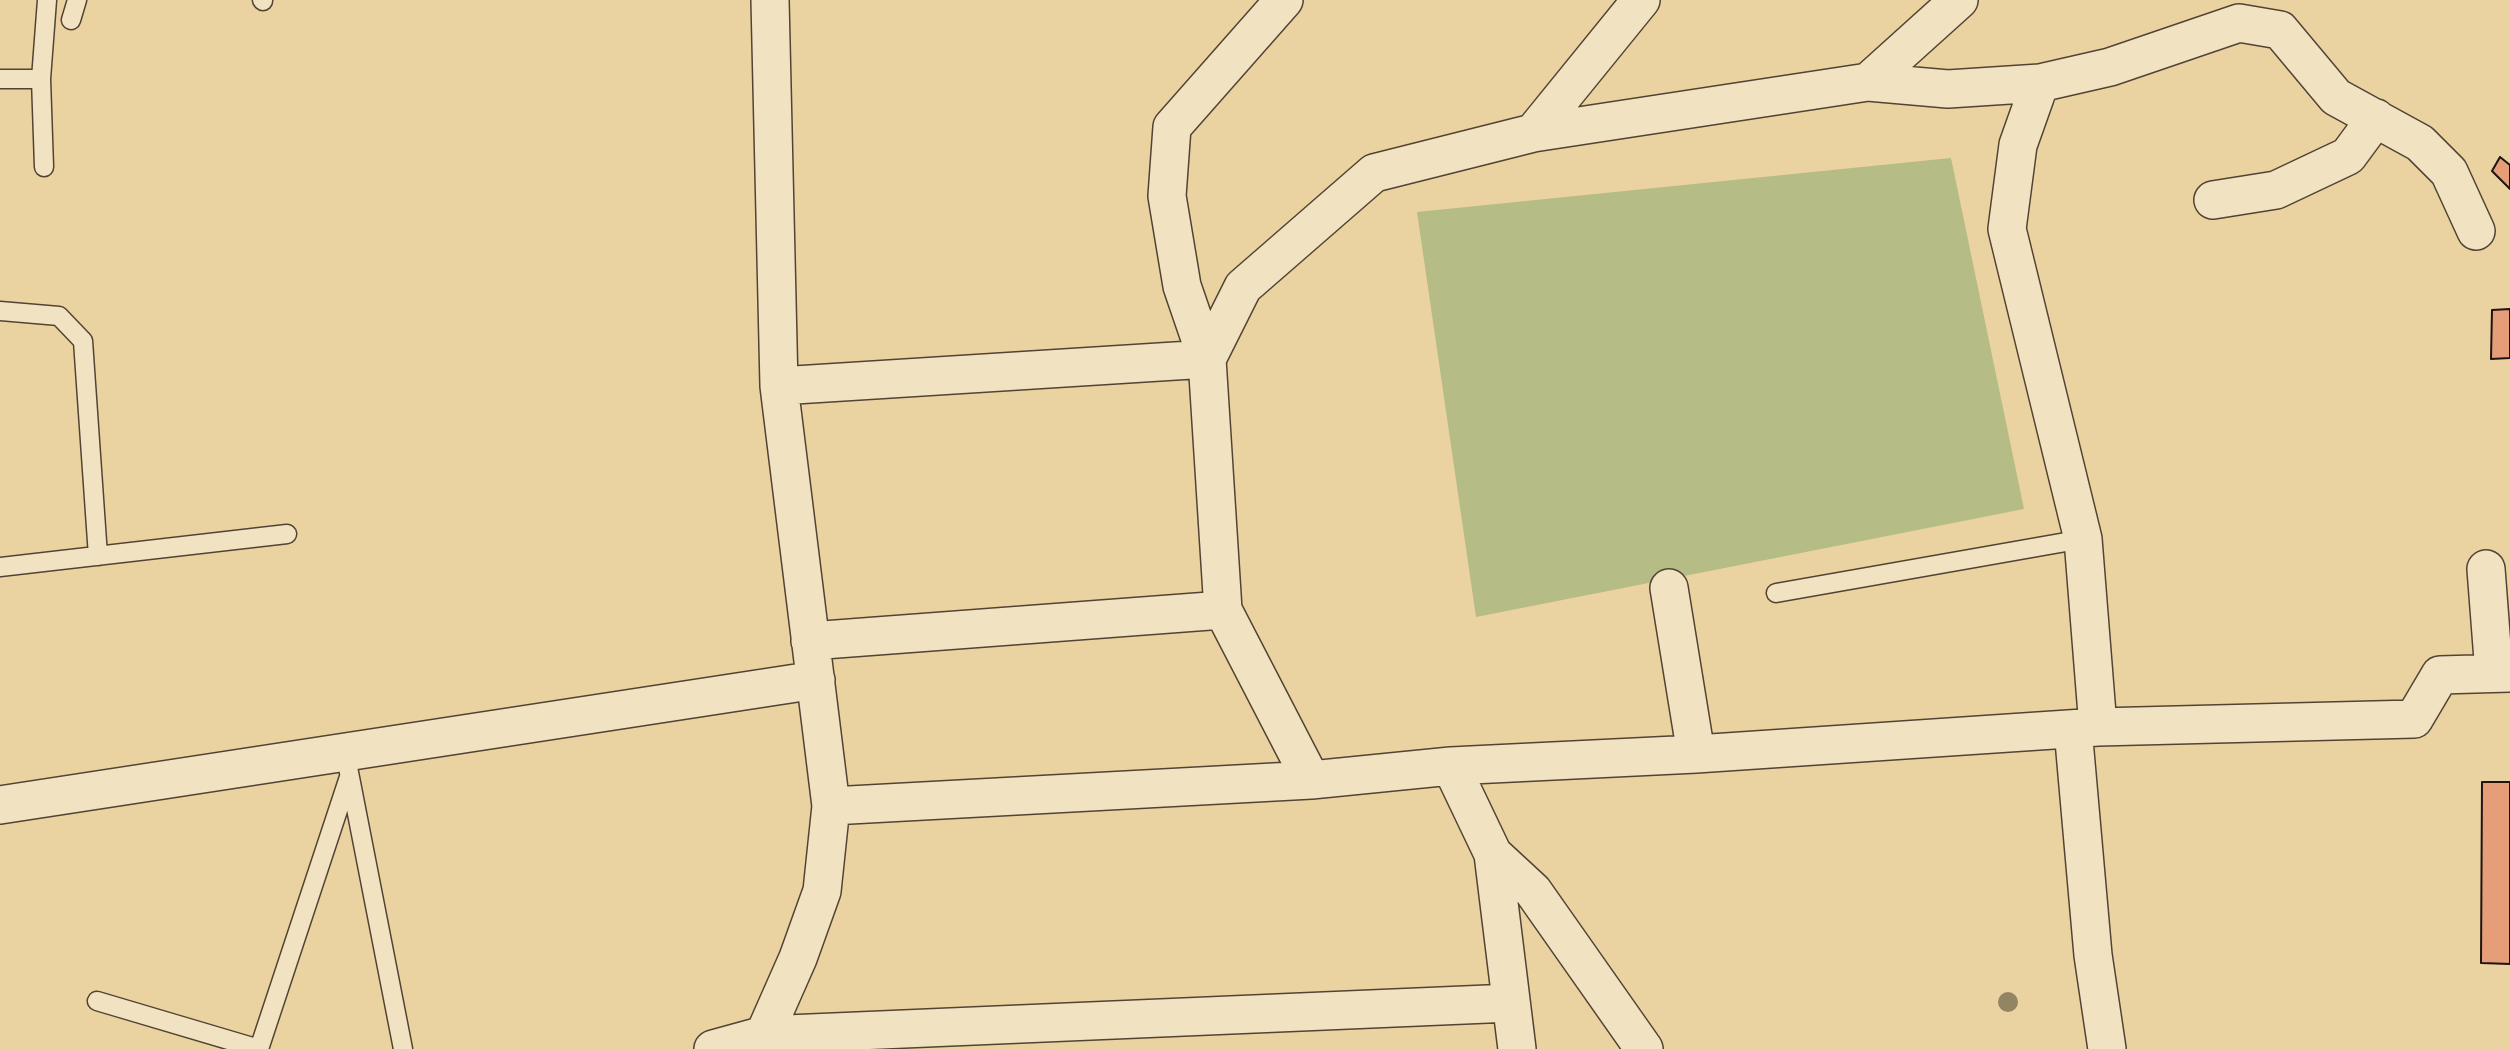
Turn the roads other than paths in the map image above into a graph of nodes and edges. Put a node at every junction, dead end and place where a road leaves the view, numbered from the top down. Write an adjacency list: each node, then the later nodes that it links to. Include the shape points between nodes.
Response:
1 (47, 0): 9 (lane)
2 (77, 0): 7 (lane)
3 (770, 0): 19 (street)
4 (1284, 0): 18 (street, via 1172,127 1167,196 1182,286)
5 (1641, 0): 13 (street)
6 (1959, 0): 10 (street)
7 (71, 20)
8 (0, 79): 9 (lane)
9 (41, 79): 14 (lane)
10 (1868, 82): 11 (street, via 1948,89); 13 (street)
11 (2040, 83): 12 (street, via 2110,67 2239,23 2280,30 2336,97); 21 (street, via 2018,145 2007,229)
12 (2376, 118): 15 (street, via 2348,156 2276,190); 16 (street, via 2420,143 2449,172)
13 (1534, 133): 18 (street, via 1374,173 1243,287)
14 (44, 167)
15 (2213, 200)
16 (2476, 230)
17 (0, 312): 22 (lane, via 59,316 83,341)
18 (1206, 359): 19 (street); 27 (street)
19 (779, 386): 28 (street)
20 (286, 534): 22 (lane)
21 (2083, 539): 26 (lane); 31 (street)
22 (98, 556): 23 (lane)
23 (0, 568)
24 (2486, 569): 29 (street)
25 (1669, 588): 32 (street)
26 (1776, 593)
27 (1223, 610): 28 (street); 35 (street)
28 (810, 641): 30 (street)
29 (2502, 673): 31 (street, via 2440,675 2414,719)
30 (816, 680): 33 (street); 37 (street)
31 (2086, 728): 32 (street); 49 (street, via 2093,955)
32 (1696, 754): 34 (street)
33 (347, 764): 36 (street); 44 (lane); 45 (lane)
34 (1451, 766): 35 (street); 38 (street)
35 (1311, 780): 37 (street)
36 (0, 805)
37 (831, 806): 41 (street, via 822,891)
38 (1493, 854): 40 (street); 48 (street, via 1533,891)
39 (97, 1001): 44 (lane)
40 (1511, 1003): 42 (street); 47 (street)
41 (764, 1035): 43 (street); 46 (street)
42 (1064, 1037): 43 (street)
43 (836, 1041)
44 (259, 1049)
45 (403, 1049)
46 (713, 1049)
47 (1517, 1049)
48 (1644, 1049)
49 (2107, 1049)

